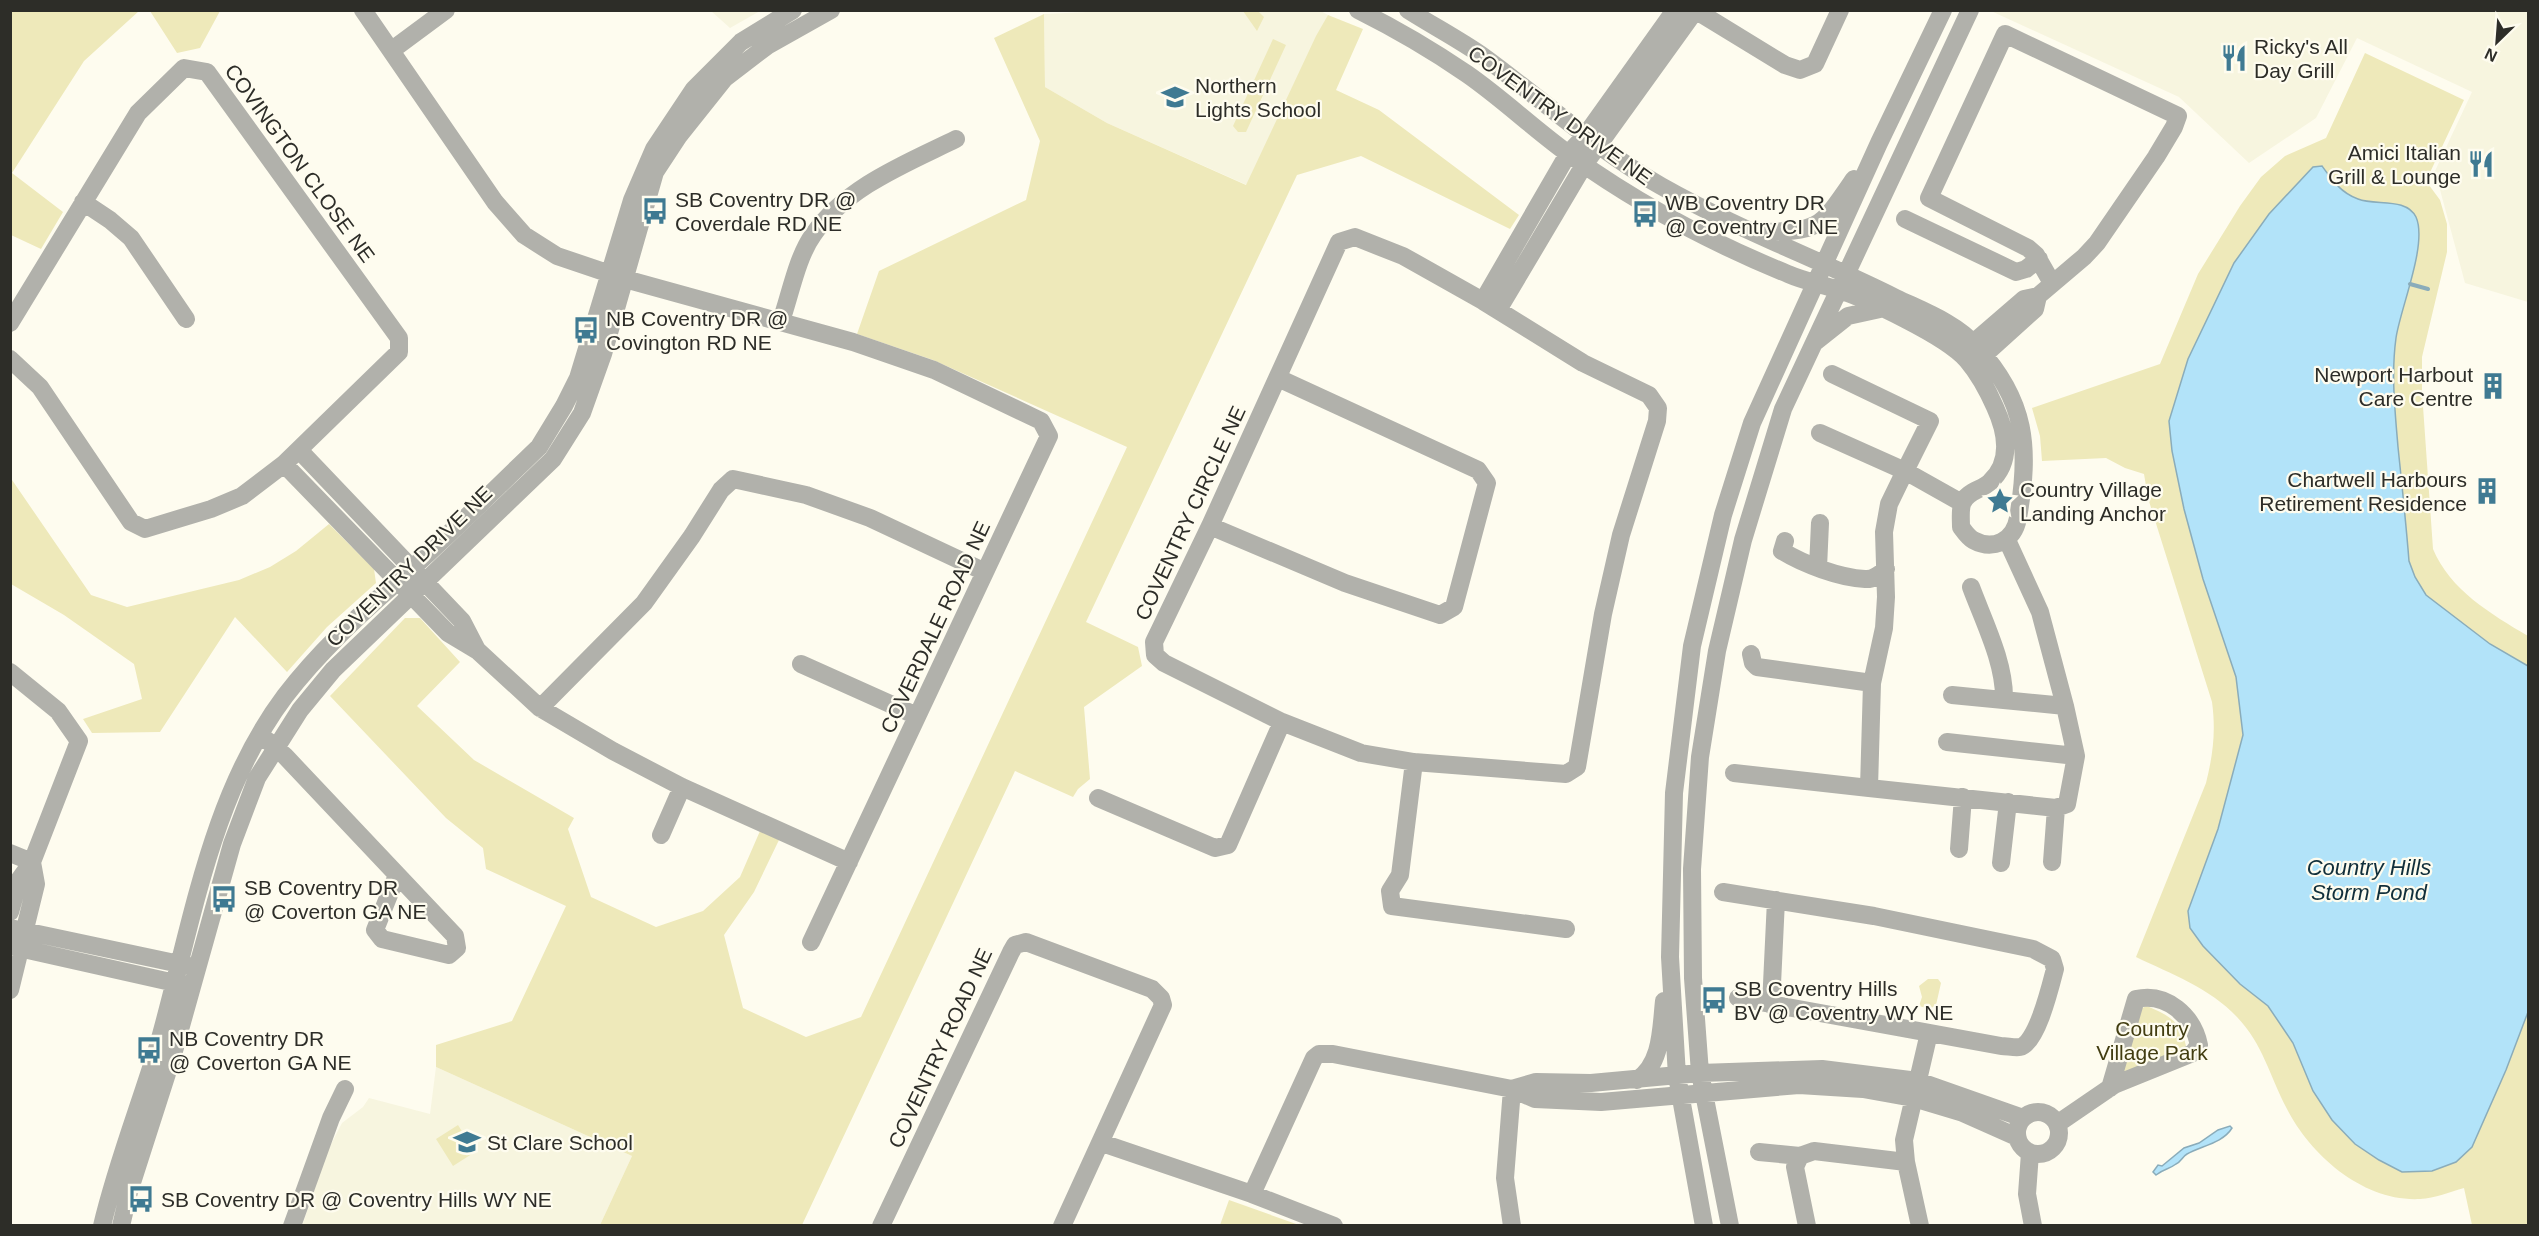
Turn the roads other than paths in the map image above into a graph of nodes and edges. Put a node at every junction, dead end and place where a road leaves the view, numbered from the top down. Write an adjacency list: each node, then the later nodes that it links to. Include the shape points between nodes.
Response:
1 (363, 10): 15 (street, COVERDALE ROAD NE)
2 (446, 10): 15 (street)
3 (793, 10): 13 (street, COVENTRY DRIVE NE)
4 (831, 10): 13 (street, COVENTRY DRIVE NE)
5 (1358, 10): 19 (street, COVENTRY DRIVE NE, via 1468,75)
6 (1408, 10): 17 (street, COVENTRY DRIVE NE, via 1482,56)
7 (1675, 10): 17 (street)
8 (1840, 10): 12 (street, via 1815,64 1800,70)
9 (1943, 10): 14 (street)
10 (1956, 10): 14 (street)
11 (1970, 10): 26 (street)
12 (1695, 11): 17 (street)
13 (763, 39): 27 (street, COVENTRY DRIVE NE, via 678,136 656,172)
14 (1927, 44): 18 (street)
15 (392, 50): 27 (street, COVERDALE ROAD NE, via 495,202 524,235 556,256)
16 (956, 139): 34 (street, via 882,175 834,211 812,236)
17 (1592, 141): 19 (street); 20 (street); 23 (street, COVENTRY DRIVE NE, via 1658,184)
18 (1879, 143): 23 (street, via 1828,216 1813,227); 25 (street)
19 (1568, 154): 20 (street, COVENTRY DRIVE NE); 31 (street)
20 (1584, 165): 29 (street, COVENTRY DRIVE NE, via 1647,205 1717,242); 31 (street)
21 (83, 202): 33 (street, via 130,237); 35 (street, COVINGTON CLOSE NE); 42 (street, COVINGTON CLOSE NE, via 138,113 184,68 207,72 399,338 399,352)
22 (1905, 219): 24 (street, via 2016,272)
23 (1751, 232): 25 (street, COVENTRY DRIVE NE)
24 (2039, 260): 28 (street); 28 (street, via 2028,248 1929,198 2005,34 2178,116 2156,158 2097,243)
25 (1826, 264): 26 (street, COVENTRY DRIVE NE); 29 (street)
26 (1847, 273): 30 (street); 37 (street, COVENTRY DRIVE NE, via 1936,318)
27 (618, 276): 34 (street, COVERDALE ROAD NE); 50 (street, COVENTRY DRIVE NE, via 578,378 539,447); 55 (street, COVENTRY DRIVE NE, via 603,354 582,413 553,459)
28 (2052, 283): 37 (street, via 2038,296 2035,309)
29 (1817, 284): 30 (street, COVENTRY DRIVE NE); 98 (street, via 1752,423 1723,515 1692,646 1674,793)
30 (1838, 290): 32 (street, COVENTRY DRIVE NE); 36 (street)
31 (1490, 306): 40 (street, COVENTRY CIRCLE NE, via 1403,256 1355,237 1339,242); 75 (street, COVENTRY CIRCLE NE, via 1582,363 1649,395 1658,408 1657,421 1621,535 1577,767 1566,774)
32 (1880, 309): 36 (street, via 1848,316); 37 (street, COVENTRY DRIVE NE)
33 (186, 319)
34 (781, 321): 53 (street, COVERDALE ROAD NE, via 934,370 1041,421 1049,436)
35 (10, 323)
36 (1810, 346): 106 (street, via 1783,409 1743,540 1717,651 1700,757 1692,869)
37 (1975, 352): 45 (street, via 2003,428 2006,453 1990,483); 48 (street, via 2003,381 2024,434 2017,526)
38 (10, 359): 43 (street, COVINGTON CLOSE NE, via 40,387 131,522 145,529 242,496)
39 (1832, 374): 44 (street, via 1930,421)
40 (1278, 378): 47 (street, COVENTRY CIRCLE NE); 47 (street, via 1478,470 1487,483 1454,607 1440,615 1345,583)
41 (1820, 433): 44 (street)
42 (299, 450): 43 (street, COVINGTON CLOSE NE); 50 (street)
43 (284, 464): 54 (street)
44 (1905, 471): 45 (street); 52 (street, via 1889,504 1884,532)
45 (1962, 503): 48 (street, via 1960,526 1971,539 1989,546)
46 (1821, 524): 51 (street)
47 (1210, 526): 70 (street, COVENTRY CIRCLE NE, via 1154,642 1155,655)
48 (2007, 540): 67 (street, via 2040,612)
49 (1785, 541): 51 (street, via 1782,551)
50 (411, 568): 54 (street, COVENTRY DRIVE NE); 55 (street)
51 (1818, 568): 52 (street, via 1866,580)
52 (1886, 569): 62 (street, via 1884,628)
53 (985, 572): 68 (street, via 870,518 806,495 733,479 721,489 644,603); 69 (street, COVERDALE ROAD NE)
54 (398, 581): 57 (street); 63 (street, COVENTRY DRIVE NE, via 319,655)
55 (425, 582): 57 (street, COVENTRY DRIVE NE); 58 (street, via 462,621)
56 (1971, 587): 66 (street, via 1997,658 2005,687)
57 (411, 595): 58 (street, via 448,633); 65 (street, COVENTRY DRIVE NE, via 333,670)
58 (478, 651): 68 (street)
59 (1751, 654): 62 (street, via 1757,667)
60 (801, 664): 69 (street)
61 (10, 672): 86 (street, via 58,711 78,741)
62 (1872, 683): 78 (street)
63 (293, 686): 65 (street); 71 (street, COVENTRY DRIVE NE)
64 (1952, 695): 66 (street)
65 (308, 700): 73 (street, COVENTRY DRIVE NE)
66 (2004, 700): 67 (street)
67 (2065, 706): 74 (street)
68 (540, 708): 77 (street)
69 (917, 716): 87 (street, COVERDALE ROAD NE)
70 (1282, 722): 75 (street, COVENTRY CIRCLE NE, via 1361,753); 80 (street, via 1228,845 1215,848)
71 (260, 736): 73 (street); 100 (street, COVENTRY DRIVE NE, via 239,775 217,833)
72 (1947, 742): 74 (street)
73 (276, 747): 90 (street); 100 (street, COVENTRY DRIVE NE, via 257,778 239,821)
74 (2076, 756): 82 (street, via 2067,804)
75 (1414, 762): 94 (street, via 1400,875 1390,891 1392,906)
76 (1734, 773): 78 (street)
77 (682, 787): 83 (street); 87 (street)
78 (1869, 788): 79 (street)
79 (1963, 797): 81 (street); 84 (street)
80 (1098, 798)
81 (2008, 802): 82 (street); 89 (street)
82 (2056, 808): 88 (street)
83 (661, 834)
84 (1959, 849)
85 (10, 853): 86 (street)
86 (32, 862): 93 (street, via 19,880); 95 (street, via 36,884)
87 (849, 862): 96 (street, COVERDALE ROAD NE)
88 (2052, 862)
89 (2001, 863)
90 (397, 875): 90 (street, via 375,930 382,939 449,955 457,948 455,936)
91 (1723, 892): 92 (street)
92 (1776, 900): 104 (street); 105 (street, via 1957,931 2033,948 2052,959 2055,969 2050,989 2034,1032 2021,1047)
93 (10, 912)
94 (1566, 929)
95 (17, 938): 97 (street); 99 (street); 102 (street)
96 (811, 942)
97 (100, 948): 99 (street); 100 (street)
98 (1670, 957): 107 (street); 108 (street, via 1655,1058 1650,1070)
99 (95, 966): 101 (street)
100 (188, 966): 101 (street, COVENTRY DRIVE NE)
101 (183, 984): 123 (street, COVENTRY DRIVE NE); 124 (street, COVENTRY DRIVE NE, via 172,1058)
102 (10, 990)
103 (1738, 998): 104 (street)
104 (1771, 1005): 105 (street)
105 (1929, 1033): 112 (street)
106 (1700, 1073): 107 (street); 112 (street, via 1822,1070); 113 (street)
107 (1677, 1076): 108 (street); 114 (street)
108 (1637, 1080): 111 (street, via 1536,1082)
109 (2110, 1088): 109 (street, via 2193,1053 2199,1045 2197,1032 2181,1009 2150,997 2136,999); 116 (street)
110 (345, 1089): 128 (street)
111 (1512, 1089): 114 (street, via 1535,1100 1602,1102); 125 (street, via 1319,1054); 132 (street, via 1505,1178)
112 (1916, 1090): 113 (street, via 1799,1085); 115 (street); 117 (street); 122 (street, via 1904,1140)
113 (1704, 1094): 114 (street); 134 (street)
114 (1680, 1096): 133 (street)
115 (2023, 1118): 116 (street, via 2042,1112); 117 (street)
116 (2057, 1124): 120 (street, via 2058,1138 2051,1150)
117 (2017, 1137): 120 (street)
118 (1102, 1143): 125 (street); 129 (street, COVENTRY ROAD NE, via 1161,1012 1161,998 1152,989 1093,966 1026,942 1015,945); 130 (street)
119 (1759, 1152): 121 (street)
120 (2030, 1152): 137 (street, via 2027,1194)
121 (1800, 1156): 122 (street, via 1814,1151); 135 (street, via 1795,1167)
122 (1906, 1162): 136 (street)
123 (110, 1191): 124 (street); 126 (street, COVENTRY DRIVE NE)
124 (129, 1192): 127 (street, COVENTRY DRIVE NE)
125 (1252, 1194): 131 (street)
126 (102, 1226)
127 (121, 1226)
128 (292, 1226)
129 (881, 1226)
130 (1062, 1226)
131 (1334, 1226)
132 (1512, 1226)
133 (1704, 1226)
134 (1730, 1226)
135 (1807, 1226)
136 (1920, 1226)
137 (2033, 1226)

